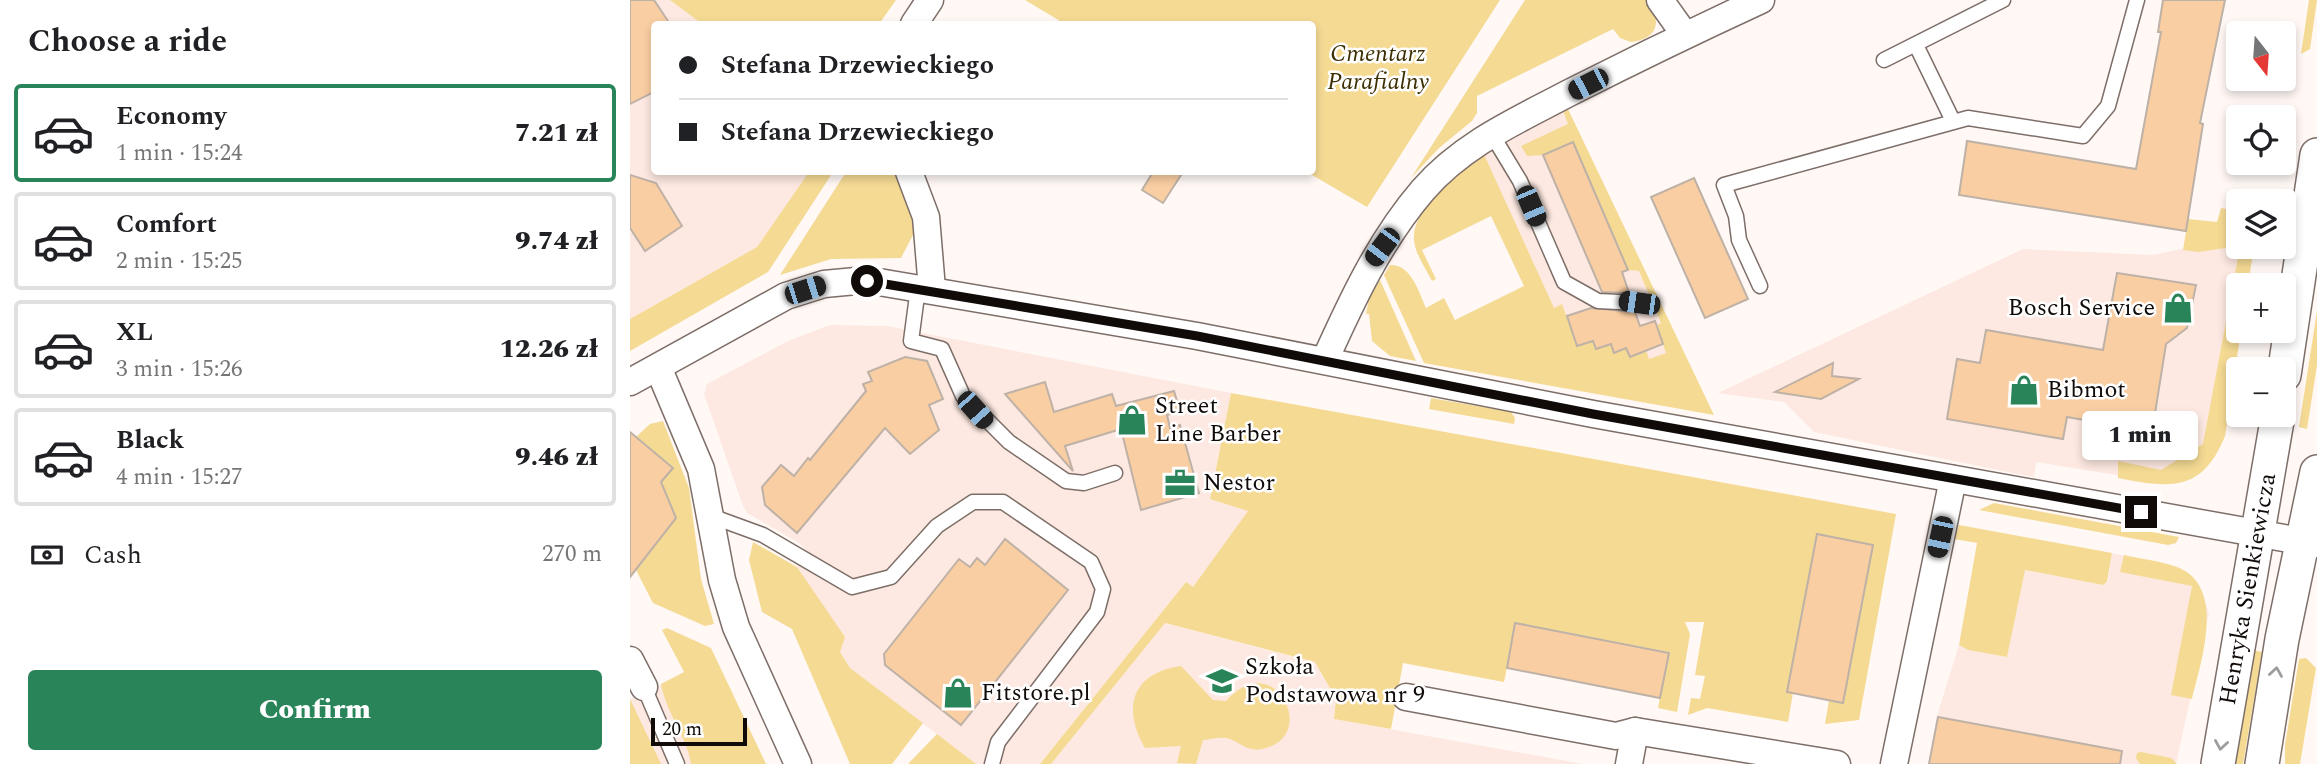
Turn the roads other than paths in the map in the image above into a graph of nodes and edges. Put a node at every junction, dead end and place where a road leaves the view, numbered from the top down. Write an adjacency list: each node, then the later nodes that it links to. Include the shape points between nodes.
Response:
1 (930, 0): 6 (street)
2 (1660, 0): 7 (street)
3 (1761, 0): 7 (street)
4 (2003, 0): 8 (lane)
5 (2137, 0): 10 (lane, via 2108,106 2083,136 1968,118)
6 (916, 21)
7 (1685, 35): 11 (street)
8 (1916, 45): 9 (lane); 10 (lane)
9 (1884, 60)
10 (1953, 121): 14 (lane, via 1724,185 1739,240)
11 (1491, 133): 16 (lane, via 1520,181 1564,282 1598,301); 18 (street, via 1423,190 1357,288)
12 (2317, 155): 17 (street)
13 (910, 175): 15 (street, via 926,217)
14 (1759, 286)
15 (925, 288): 18 (street); 19 (street, via 867,281 824,284 786,296); 23 (lane, via 911,341 942,349 962,396 988,424 1066,481 1084,483)
16 (1639, 303)
17 (2287, 357)
18 (1325, 360): 24 (street, via 1593,414)
19 (658, 367): 20 (street); 25 (street, via 701,469)
20 (630, 382)
21 (2276, 427): 26 (street, Henryka Sienkiewicza)
22 (2317, 472): 27 (street, Henryka Sienkiewicza)
23 (1115, 473)
24 (1953, 478): 26 (street); 37 (street)
25 (712, 516): 33 (street, via 722,580 736,627); 34 (lane, via 763,535 852,587 891,578 937,526 973,502 1003,502 1091,562 1103,589 1097,612 998,742)
26 (2257, 533): 27 (street); 38 (street, Henryka Sienkiewicza, one-way to 38)
27 (2310, 543): 39 (street, Henryka Sienkiewicza, one-way to 27, via 2281,639)
28 (630, 660): 29 (street)
29 (644, 687): 32 (lane)
30 (1406, 697): 31 (street, via 1616,736)
31 (1635, 731): 35 (street); 36 (street)
32 (677, 764)
33 (798, 764)
34 (992, 764)
35 (1629, 764)
36 (1837, 764)
37 (1894, 764)
38 (2218, 764)
39 (2262, 764)

